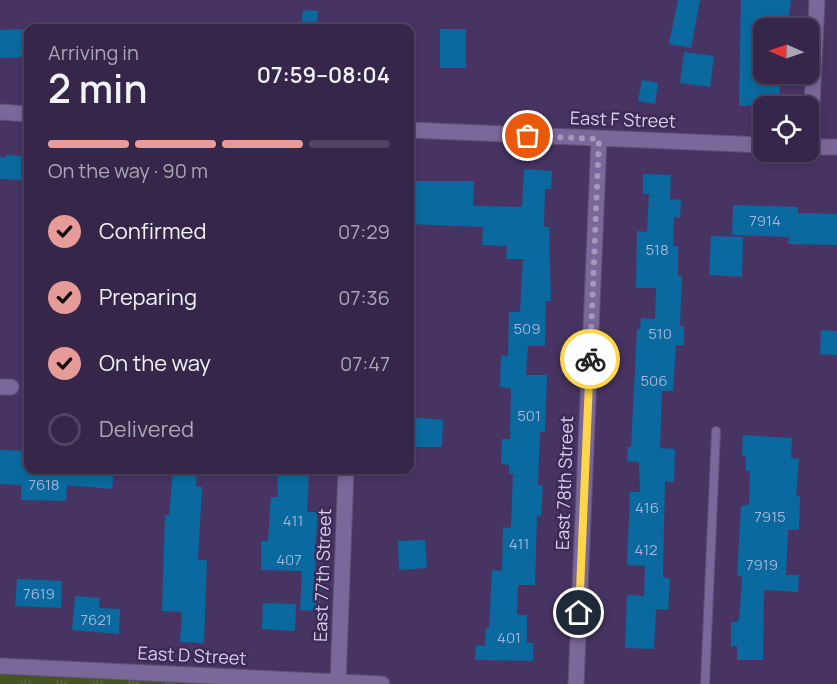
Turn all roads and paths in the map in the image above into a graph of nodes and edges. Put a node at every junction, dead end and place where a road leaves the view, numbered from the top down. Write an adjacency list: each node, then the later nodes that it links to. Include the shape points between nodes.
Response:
1 (817, 0): 2 (street)
2 (812, 96)
3 (0, 112): 4 (street)
4 (24, 114)
5 (414, 130): 6 (street, East F Street)
6 (599, 139): 7 (street, East F Street); 15 (street, East 78th Street)
7 (753, 145)
8 (819, 147): 9 (street)
9 (837, 147)
10 (716, 431): 16 (lane)
11 (346, 474): 13 (street, East 77th Street)
12 (0, 666): 13 (street, East D Street)
13 (338, 682): 14 (street, East D Street)
14 (382, 684)
15 (576, 684)
16 (705, 684)

